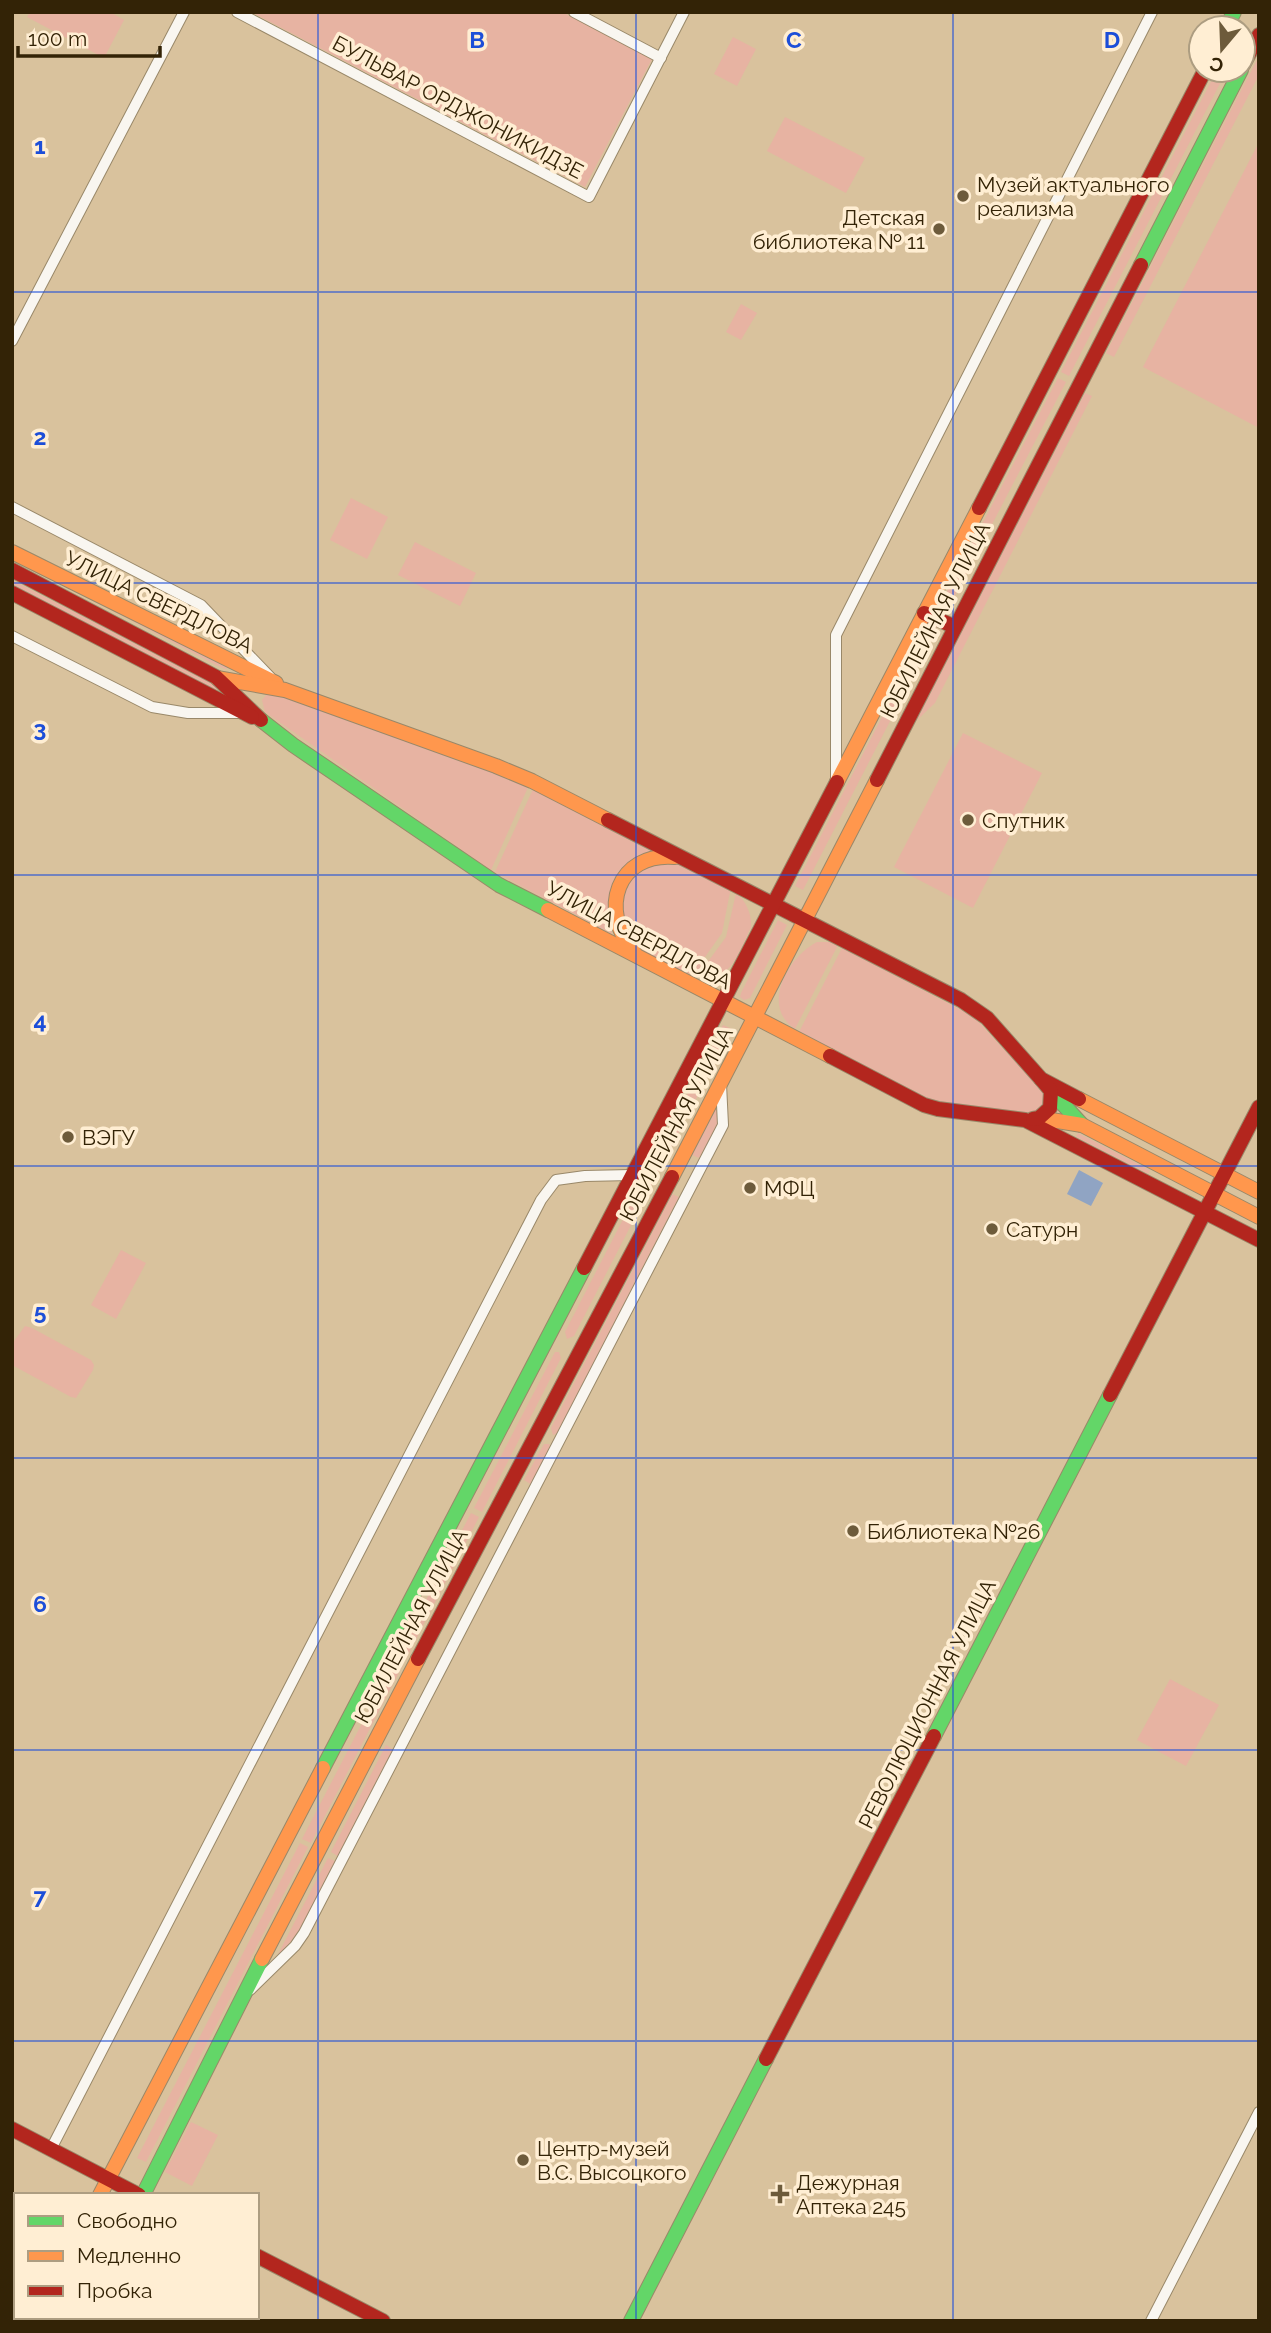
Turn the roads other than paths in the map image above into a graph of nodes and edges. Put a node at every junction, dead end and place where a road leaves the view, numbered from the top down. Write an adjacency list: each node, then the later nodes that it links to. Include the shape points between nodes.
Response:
1 (184, 12): 9 (street)
2 (237, 12): 6 (street, БУЛЬВАР ОРДЖОНИКИДЗЕ, via 589,197)
3 (574, 12): 6 (street)
4 (684, 12): 6 (street, БУЛЬВАР ОРДЖОНИКИДЗЕ)
5 (1152, 12): 21 (street, via 836,635)
6 (661, 58)
7 (1198, 84): 14 (main road, ЮБИЛЕЙНАЯ УЛИЦА)
8 (1234, 84): 15 (main road, ЮБИЛЕЙНАЯ УЛИЦА)
9 (12, 341)
10 (12, 507): 18 (street, via 201,605)
11 (12, 552): 18 (main road, УЛИЦА СВЕРДЛОВА)
12 (12, 570): 17 (main road, УЛИЦА СВЕРДЛОВА)
13 (12, 593): 19 (main road, УЛИЦА СВЕРДЛОВА)
14 (924, 613): 15 (main road); 21 (main road, ЮБИЛЕЙНАЯ УЛИЦА)
15 (955, 627): 24 (main road, ЮБИЛЕЙНАЯ УЛИЦА)
16 (12, 636): 19 (street, via 152,707 188,713)
17 (216, 677): 18 (main road, УЛИЦА СВЕРДЛОВА); 20 (main road, УЛИЦА СВЕРДЛОВА)
18 (279, 687): 20 (main road, via 264,691 260,698 257,705); 22 (main road, УЛИЦА СВЕРДЛОВА, via 520,776)
19 (243, 713): 20 (main road, УЛИЦА СВЕРДЛОВА)
20 (263, 722): 25 (main road, УЛИЦА СВЕРДЛОВА, via 499,885)
21 (836, 782): 23 (main road, ЮБИЛЕЙНАЯ УЛИЦА)
22 (683, 859): 23 (main road, УЛИЦА СВЕРДЛОВА); 25 (main road, via 662,855 649,859 637,865 618,889 614,900 618,930)
23 (773, 906): 24 (main road, УЛИЦА СВЕРДЛОВА); 26 (main road, ЮБИЛЕЙНАЯ УЛИЦА)
24 (804, 921): 27 (main road, ЮБИЛЕЙНАЯ УЛИЦА); 28 (main road, УЛИЦА СВЕРДЛОВА, via 975,1008)
25 (640, 959): 26 (main road, УЛИЦА СВЕРДЛОВА)
26 (721, 1002): 27 (main road, УЛИЦА СВЕРДЛОВА); 35 (main road, ЮБИЛЕЙНАЯ УЛИЦА)
27 (754, 1019): 29 (main road, ЮБИЛЕЙНАЯ УЛИЦА); 32 (main road, УЛИЦА СВЕРДЛОВА, via 924,1105)
28 (1041, 1079): 30 (main road, УЛИЦА СВЕРДЛОВА); 34 (main road, УЛИЦА СВЕРДЛОВА)
29 (721, 1084): 41 (main road, ЮБИЛЕЙНАЯ УЛИЦА); 41 (street, via 723,1125 304,1933)
30 (1051, 1091): 32 (main road, via 1051,1108); 33 (main road, УЛИЦА СВЕРДЛОВА)
31 (1259, 1107): 34 (main road, РЕВОЛЮЦИОННАЯ УЛИЦА)
32 (1032, 1119): 33 (main road, УЛИЦА СВЕРДЛОВА); 38 (main road, УЛИЦА СВЕРДЛОВА)
33 (1082, 1125): 37 (main road, УЛИЦА СВЕРДЛОВА)
34 (1224, 1174): 36 (main road, УЛИЦА СВЕРДЛОВА); 37 (main road, РЕВОЛЮЦИОННАЯ УЛИЦА)
35 (631, 1175): 44 (street, via 556,1180 541,1200); 45 (main road, ЮБИЛЕЙНАЯ УЛИЦА)
36 (1259, 1192)
37 (1214, 1194): 38 (main road, РЕВОЛЮЦИОННАЯ УЛИЦА); 39 (main road, УЛИЦА СВЕРДЛОВА)
38 (1205, 1212): 40 (main road, УЛИЦА СВЕРДЛОВА); 51 (main road, РЕВОЛЮЦИОННАЯ УЛИЦА)
39 (1259, 1217)
40 (1259, 1240)
41 (240, 1999): 48 (main road, ЮБИЛЕЙНАЯ УЛИЦА)
42 (1259, 2112): 52 (street)
43 (12, 2129): 44 (main road)
44 (51, 2149): 45 (main road)
45 (108, 2179): 46 (main road, ЮБИЛЕЙНАЯ УЛИЦА); 47 (main road)
46 (101, 2193)
47 (137, 2193)
48 (142, 2193)
49 (259, 2257): 50 (main road)
50 (383, 2321)
51 (631, 2321)
52 (1151, 2321)

